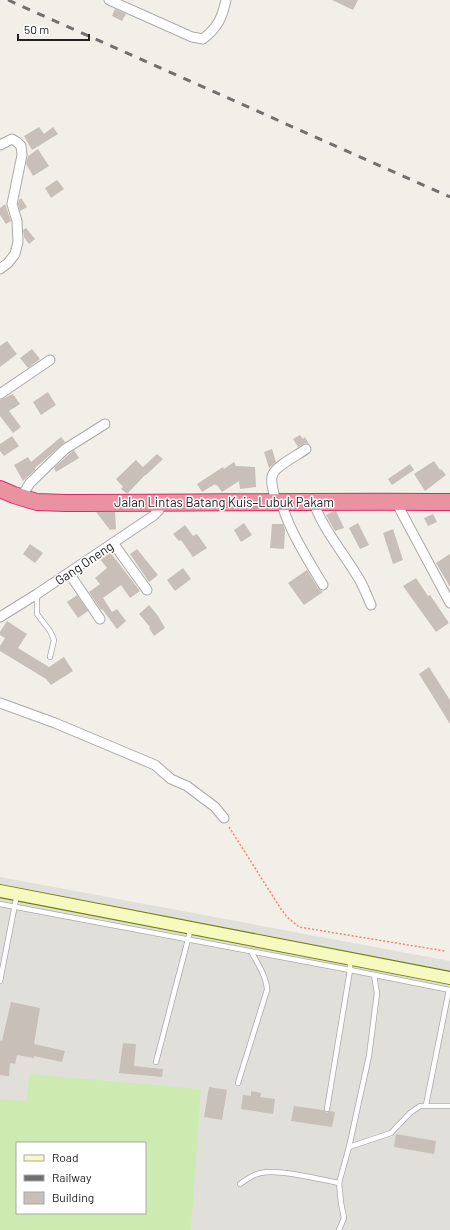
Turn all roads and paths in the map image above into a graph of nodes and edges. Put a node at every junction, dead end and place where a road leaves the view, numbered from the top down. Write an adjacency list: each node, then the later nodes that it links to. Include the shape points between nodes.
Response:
1 (109, 0): 2 (street, via 192,37 203,39 222,18)
2 (226, 0)
3 (0, 145): 4 (street, via 12,139 21,146 22,155 12,204 17,221 18,242 15,254)
4 (0, 269)
5 (50, 360): 6 (street)
6 (0, 394)
7 (105, 424): 10 (street, via 65,448 30,483)
8 (306, 449): 15 (street, via 273,474)
9 (0, 489): 10 (highway, Jalan Lintas Batang Kuis–Lubuk Pakam)
10 (21, 497): 14 (highway, Jalan Lintas Batang Kuis–Lubuk Pakam, via 37,502)
11 (313, 501): 12 (highway, Jalan Lintas Batang Kuis–Lubuk Pakam); 15 (highway, Jalan Lintas Batang Kuis–Lubuk Pakam); 22 (street, via 331,537 360,580)
12 (396, 502): 13 (highway, Jalan Lintas Batang Kuis–Lubuk Pakam); 21 (street)
13 (450, 502)
14 (162, 503): 15 (highway, Jalan Lintas Batang Kuis–Lubuk Pakam); 16 (street, Gang Oneng, via 153,516)
15 (278, 503): 18 (street)
16 (113, 543): 17 (street, Gang Oneng); 19 (street)
17 (69, 573): 20 (street, Gang Oneng); 24 (street)
18 (323, 585)
19 (147, 590)
20 (37, 594): 23 (street, Gang Oneng); 25 (lane, via 37,614 54,640)
21 (450, 603)
22 (371, 605)
23 (0, 617)
24 (100, 619)
25 (50, 657)
26 (0, 703): 27 (street, via 155,765 215,807)
27 (224, 818): 35 (path, via 287,918 299,927)
28 (0, 891): 29 (street)
29 (17, 894): 31 (lane); 32 (street)
30 (0, 904): 31 (lane)
31 (14, 907): 33 (lane); 39 (lane)
32 (191, 927): 33 (lane); 36 (street)
33 (187, 940): 34 (lane); 41 (lane)
34 (251, 951): 36 (lane); 42 (lane, via 265,978 267,990)
35 (446, 951)
36 (350, 964): 37 (lane); 38 (street); 45 (lane)
37 (374, 975): 40 (lane); 46 (lane, via 377,993 374,1024)
38 (450, 978)
39 (0, 981)
40 (450, 990): 43 (lane)
41 (156, 1062)
42 (238, 1083)
43 (426, 1105): 44 (lane); 46 (lane, via 415,1108 385,1136)
44 (450, 1106)
45 (327, 1109)
46 (348, 1147): 47 (lane)
47 (338, 1183): 48 (lane, via 272,1171 250,1176); 49 (lane, via 344,1218)
48 (240, 1184)
49 (339, 1230)

